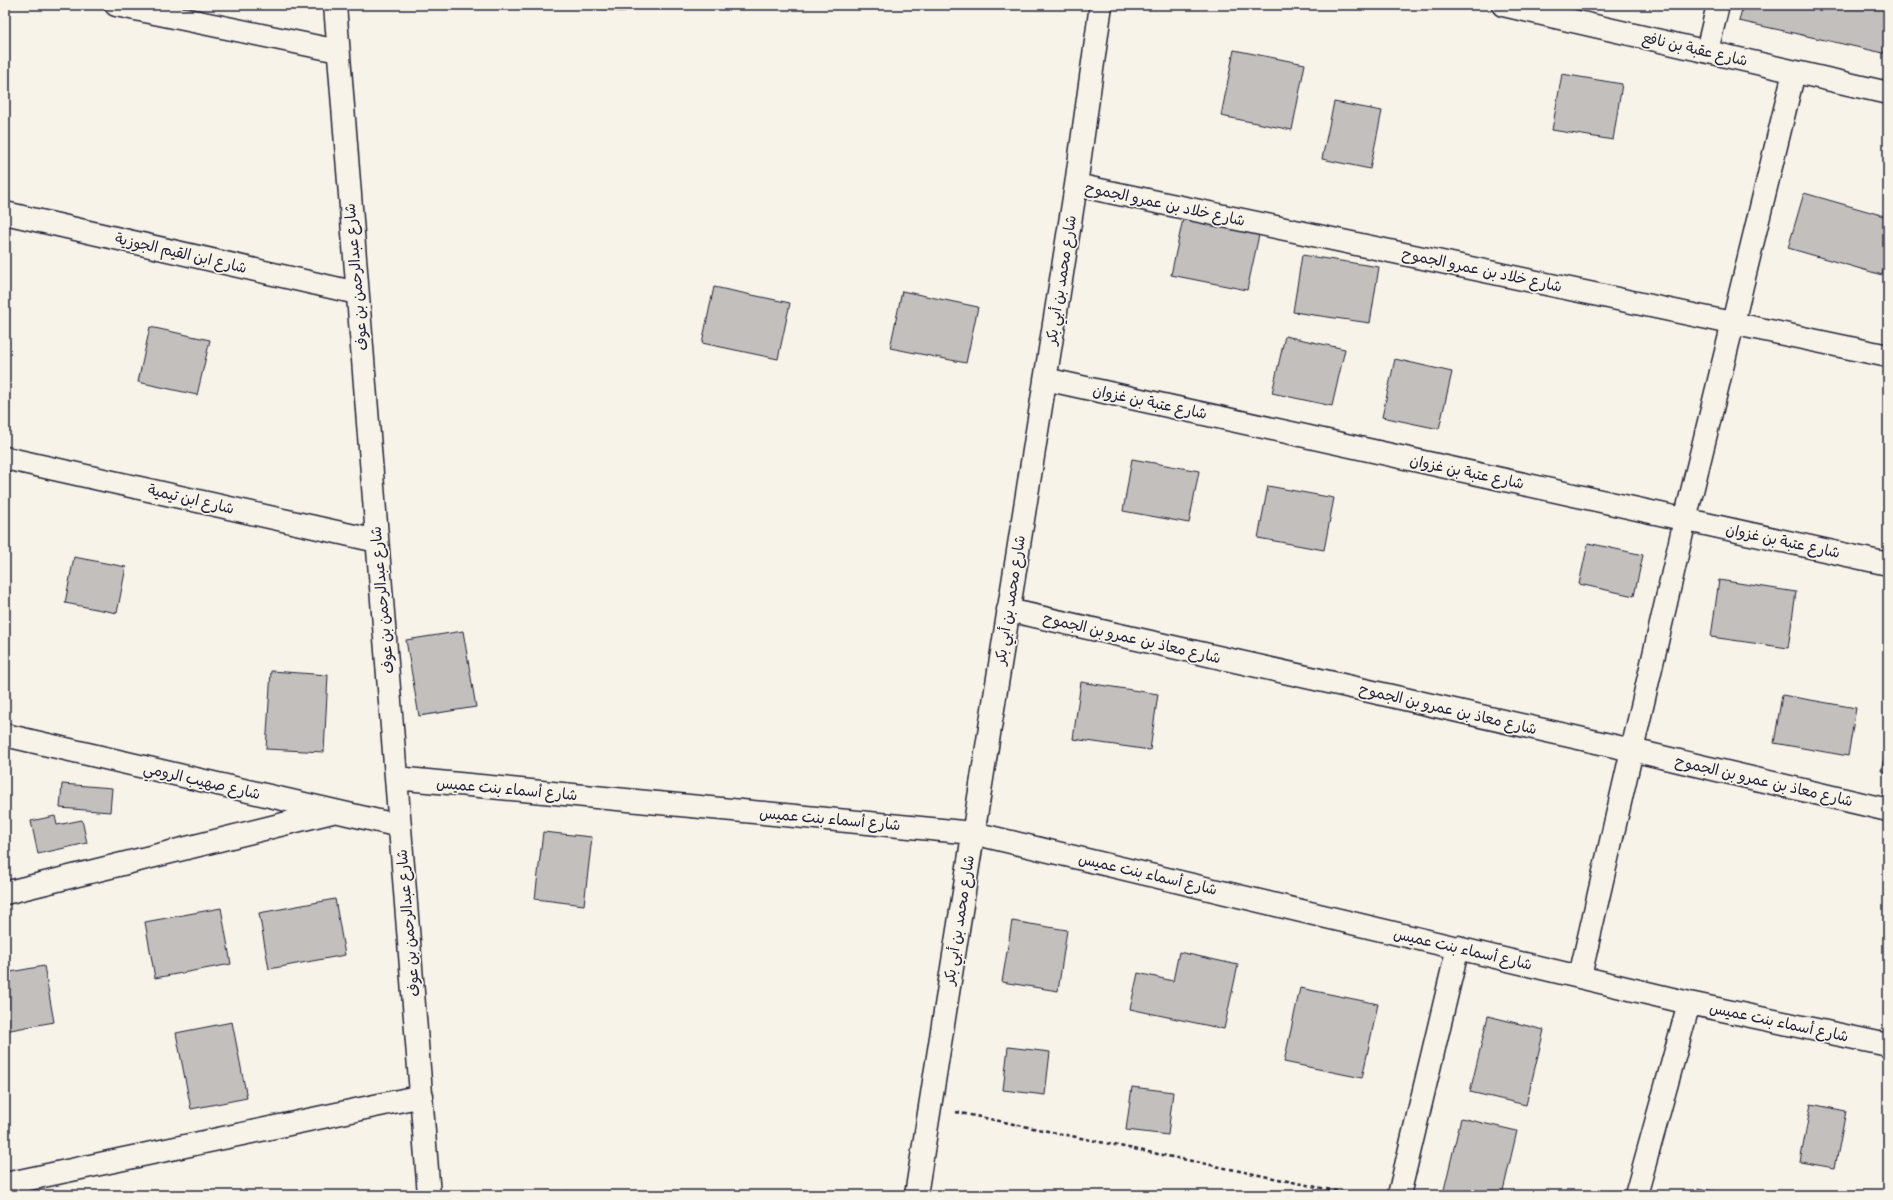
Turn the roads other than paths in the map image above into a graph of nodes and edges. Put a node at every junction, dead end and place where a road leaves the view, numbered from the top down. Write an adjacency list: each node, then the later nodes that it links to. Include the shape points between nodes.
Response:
1 (116, 5): 6 (street)
2 (335, 5): 6 (street, شارع عبدالرحمن بن عوف)
3 (1101, 5): 10 (street, شارع محمد بن أبي بكر)
4 (1503, 5): 7 (street, شارع عقبة بن نافع)
5 (1718, 5): 7 (street)
6 (338, 52): 12 (street, شارع عبدالرحمن بن عوف)
7 (1707, 52): 8 (street, شارع عقبة بن نافع)
8 (1794, 72): 9 (street, شارع عقبة بن نافع); 13 (street)
9 (1888, 93)
10 (1076, 185): 13 (street, شارع خلاد بن عمرو الجموح); 15 (street, شارع محمد بن أبي بكر)
11 (5, 213): 12 (street, شارع ابن القيم الجوزية)
12 (357, 293): 18 (street, شارع عبدالرحمن بن عوف)
13 (1734, 323): 14 (street, شارع خلاد بن عمرو الجموح); 17 (street)
14 (1888, 356)
15 (1045, 379): 17 (street, شارع عتبة بن غزوان); 20 (street, شارع محمد بن أبي بكر)
16 (5, 458): 18 (street, شارع ابن تيمية)
17 (1685, 520): 19 (street, شارع عتبة بن غزوان); 22 (street)
18 (377, 541): 23 (street, شارع عبدالرحمن بن عوف)
19 (1888, 564)
20 (1008, 610): 22 (street, شارع معاذ بن عمرو بن الجموح); 27 (street, شارع محمد بن أبي بكر)
21 (5, 735): 25 (street, شارع صهيب الرومي)
22 (1632, 750): 24 (street, شارع معاذ بن عمرو بن الجموح); 30 (street)
23 (396, 778): 26 (street, شارع عبدالرحمن بن عوف); 27 (street, شارع أسماء بنت عميس)
24 (1888, 810)
25 (336, 811): 26 (street, شارع صهيب الرومي); 28 (street)
26 (400, 826): 33 (street, شارع عبدالرحمن بن عوف)
27 (973, 832): 29 (street, شارع أسماء بنت عميس); 36 (street, شارع محمد بن أبي بكر)
28 (5, 893)
29 (1458, 947): 30 (street, شارع أسماء بنت عميس); 37 (street)
30 (1580, 976): 31 (street, شارع أسماء بنت عميس)
31 (1689, 1003): 32 (street, شارع أسماء بنت عميس); 38 (street)
32 (1888, 1045)
33 (422, 1096): 34 (street); 35 (street, شارع عبدالرحمن بن عوف)
34 (5, 1184)
35 (429, 1195)
36 (916, 1195)
37 (1399, 1195)
38 (1636, 1195)

